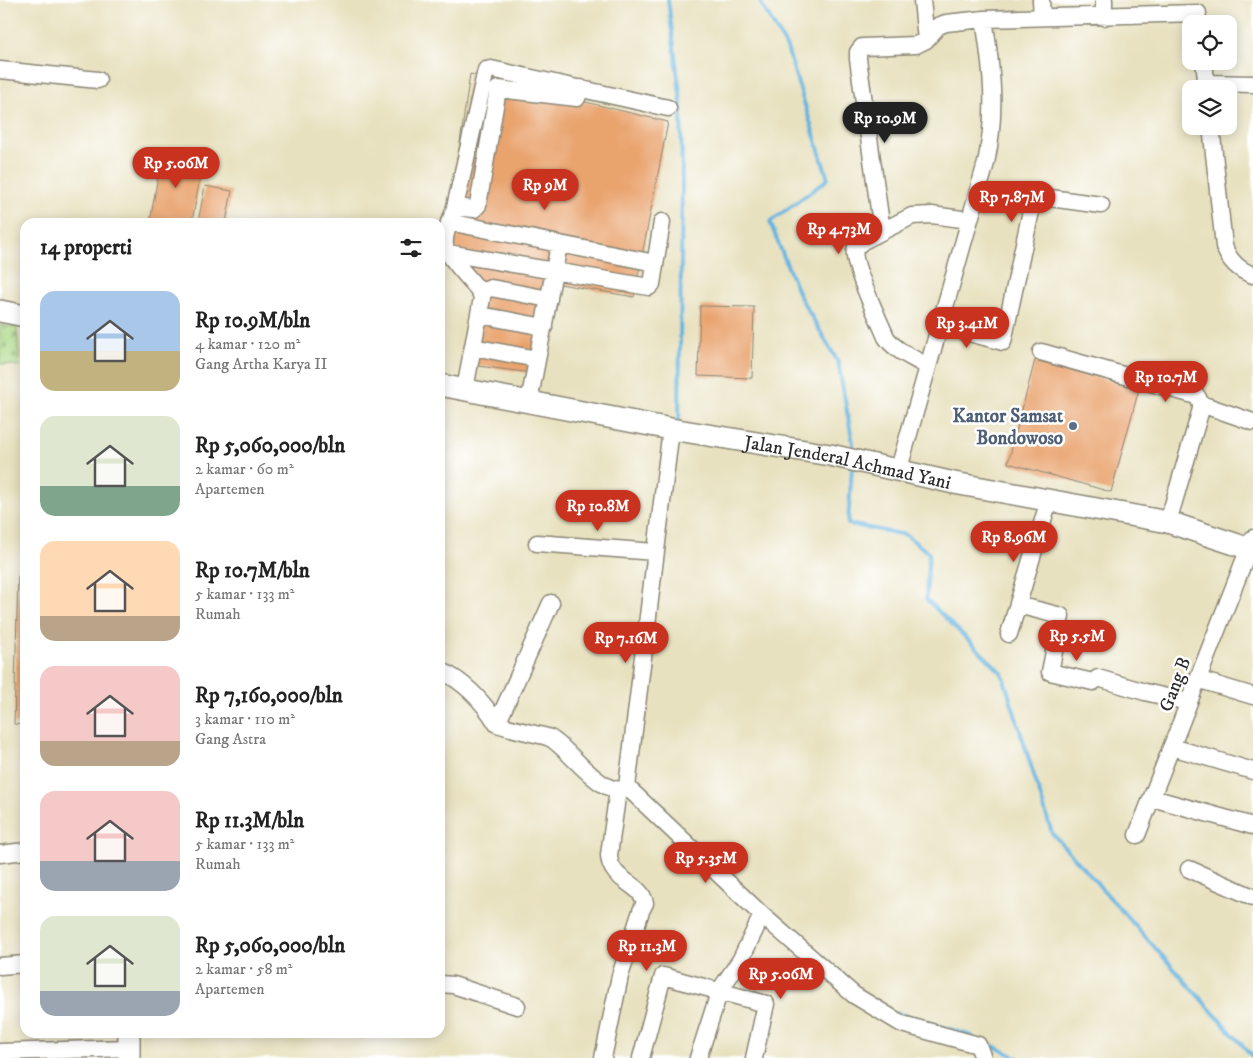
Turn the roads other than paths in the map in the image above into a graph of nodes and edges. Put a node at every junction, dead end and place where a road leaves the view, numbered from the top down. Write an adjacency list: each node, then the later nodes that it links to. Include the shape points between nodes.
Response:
1 (922, 0): 8 (street)
2 (1041, 0): 5 (street)
3 (1104, 0): 6 (street)
4 (1198, 12): 6 (street)
5 (1042, 17): 6 (street); 7 (street)
6 (1104, 17)
7 (984, 19): 8 (street, via 946,23 938,26); 20 (street, via 992,85 991,137)
8 (926, 40): 22 (street, via 906,46 865,46 858,52)
9 (0, 70): 10 (street)
10 (98, 80)
11 (1253, 84): 12 (street)
12 (1237, 85)
13 (482, 86): 14 (street, via 484,74 490,69); 15 (street); 19 (street)
14 (581, 88): 15 (street, via 577,98); 16 (street)
15 (498, 89): 19 (street, via 478,205)
16 (668, 108)
17 (1212, 135): 29 (street, via 1224,246 1232,262)
18 (1101, 205): 35 (street, via 1037,198 1031,211 1003,342)
19 (452, 215): 23 (street); 24 (street)
20 (969, 220): 22 (street, via 912,216); 35 (street)
21 (662, 222): 27 (street)
22 (882, 231): 40 (street, via 858,246 855,251 857,266 890,343)
23 (445, 240)
24 (559, 245): 27 (street); 28 (street)
25 (445, 246): 26 (street)
26 (448, 253): 28 (street); 30 (street)
27 (656, 263): 28 (street, via 649,287)
28 (555, 270): 31 (street)
29 (1253, 275)
30 (480, 292): 31 (street, via 491,288); 34 (street)
31 (549, 299): 36 (street)
32 (0, 311): 33 (main road)
33 (20, 315)
34 (480, 315): 36 (street); 37 (street)
35 (940, 325): 40 (street)
36 (544, 327): 39 (street)
37 (473, 347): 39 (street); 42 (street)
38 (1041, 352): 44 (street, via 1194,394)
39 (538, 359): 43 (street)
40 (928, 367): 47 (street)
41 (445, 386): 42 (main road, Jalan Jenderal Achmad Yani)
42 (464, 389): 43 (main road, Jalan Jenderal Achmad Yani)
43 (529, 402): 46 (main road, Jalan Jenderal Achmad Yani)
44 (1201, 404): 45 (street); 49 (street)
45 (1253, 422)
46 (679, 430): 47 (main road, Jalan Jenderal Achmad Yani, via 830,455); 52 (street)
47 (898, 472): 48 (main road, Jalan Jenderal Achmad Yani)
48 (1049, 500): 49 (main road, Jalan Jenderal Achmad Yani); 54 (street)
49 (1168, 522): 51 (main road, Jalan Jenderal Achmad Yani)
50 (537, 543): 52 (street)
51 (1252, 545): 57 (street, Gang B)
52 (655, 552): 63 (street)
53 (551, 602): 60 (street)
54 (1018, 605): 55 (street); 59 (street, via 1061,616 1050,672 1092,682 1098,678)
55 (1009, 634)
56 (445, 673): 60 (street, via 474,693)
57 (1197, 679): 58 (street); 59 (street, Gang B)
58 (1253, 696)
59 (1188, 702): 61 (street, Gang B)
60 (497, 724): 63 (street, via 548,737 594,778 614,790)
61 (1172, 747): 62 (street); 64 (street, Gang B)
62 (1253, 771)
63 (623, 788): 71 (street); 79 (street, via 609,861 613,871 642,895 645,903 620,976)
64 (1152, 798): 65 (street); 66 (street, Gang B)
65 (1253, 826)
66 (1137, 835)
67 (20, 852): 68 (street)
68 (0, 854)
69 (1189, 869): 70 (street)
70 (1253, 897)
71 (762, 915): 75 (street, via 741,959); 83 (street, via 854,995 902,1024 978,1045)
72 (20, 964): 73 (street)
73 (0, 966)
74 (445, 984): 76 (street)
75 (720, 990): 80 (street, via 662,976); 81 (street); 82 (street, via 766,1004)
76 (517, 1006)
77 (129, 1046): 78 (street)
78 (0, 1052)
79 (603, 1058)
80 (641, 1058)
81 (698, 1058)
82 (754, 1058)
83 (983, 1058)

